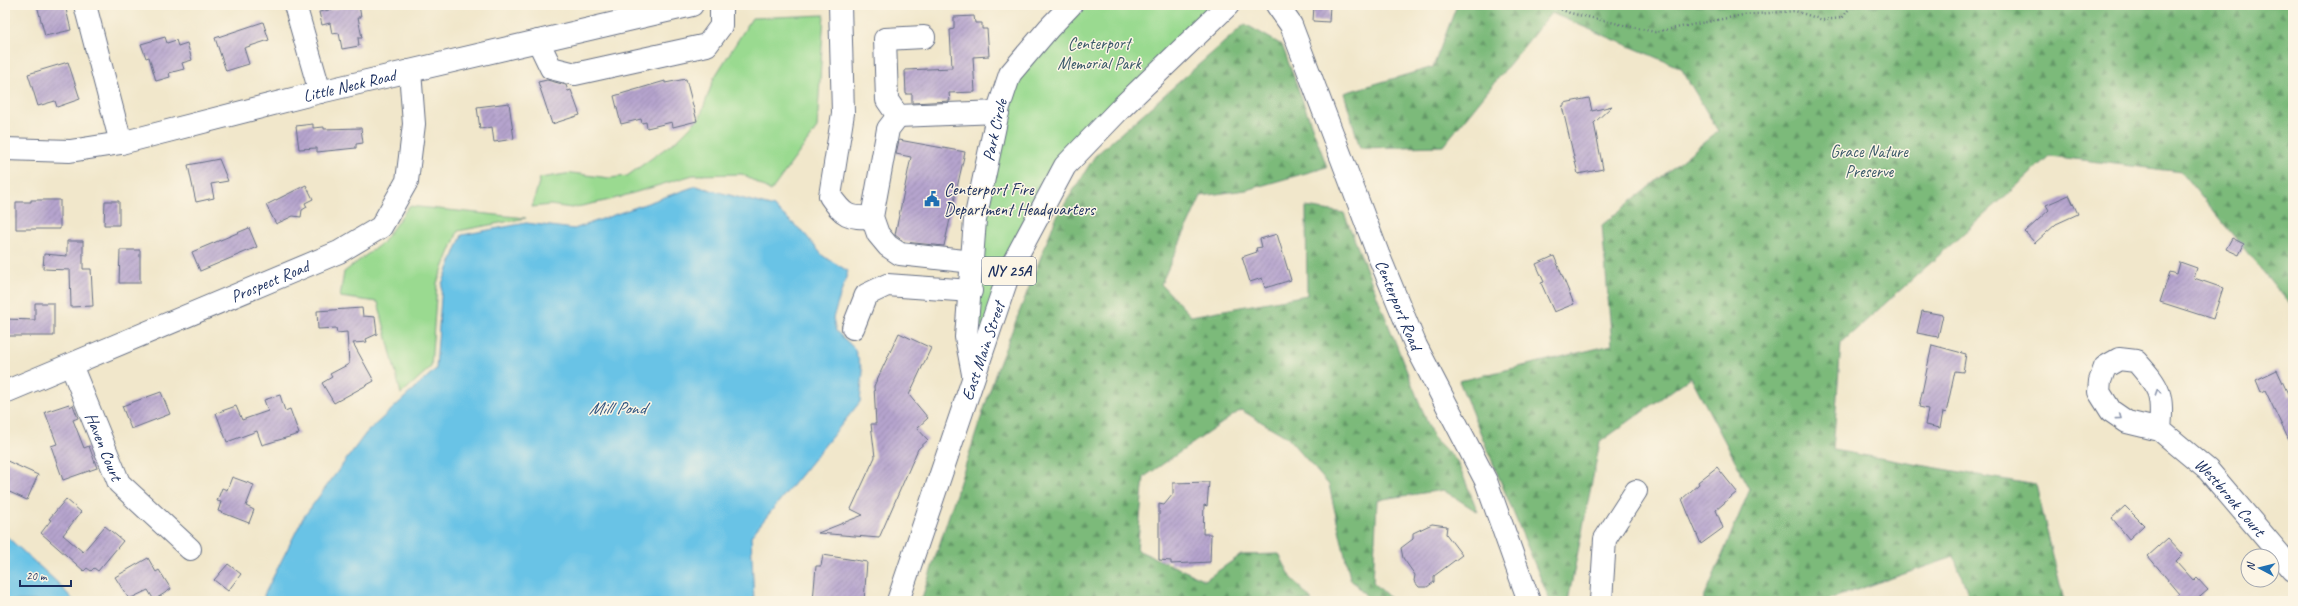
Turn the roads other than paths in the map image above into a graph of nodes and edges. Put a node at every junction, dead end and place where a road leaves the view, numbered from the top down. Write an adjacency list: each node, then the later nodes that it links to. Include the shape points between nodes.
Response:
1 (85, 5): 15 (street)
2 (295, 5): 12 (street)
3 (692, 5): 10 (street, Little Neck Road)
4 (721, 5): 10 (street, via 721,26 706,45 575,74 551,68)
5 (840, 5): 17 (street, via 843,113 830,196 843,213 855,217)
6 (1071, 5): 13 (street, Park Circle, via 1010,74)
7 (1228, 5): 22 (street, East Main Street / NY 25A, via 1120,108 1065,166 1011,266)
8 (1277, 5): 29 (street, Centerport Road, via 1291,25 1378,254 1416,346 1486,481)
9 (924, 37): 14 (street, via 885,39 887,100)
10 (538, 41): 11 (street, Little Neck Road)
11 (410, 71): 12 (street, Little Neck Road); 21 (street, Prospect Road, via 414,124 407,181 380,227 339,252)
12 (320, 92): 15 (street, Little Neck Road)
13 (998, 112): 14 (street); 18 (street, Park Circle, via 975,220)
14 (898, 116): 17 (street, via 888,129)
15 (121, 143): 16 (street, Little Neck Road, via 70,152)
16 (5, 149)
17 (872, 217): 18 (street, via 884,242 900,254)
18 (973, 262): 19 (street, Park Circle)
19 (971, 291): 20 (street, via 887,285 866,295); 22 (street, Park Circle, via 966,337)
20 (853, 328)
21 (71, 365): 23 (street, Prospect Road); 26 (street, Haven Court, via 119,483)
22 (973, 374): 28 (street, East Main Street / NY 25A)
23 (5, 392)
24 (2160, 430): 27 (street, Westbrook Court, via 2208,470)
25 (1636, 491): 30 (street, via 1605,539)
26 (190, 549)
27 (2293, 570)
28 (898, 601)
29 (1529, 601)
30 (1601, 601)

